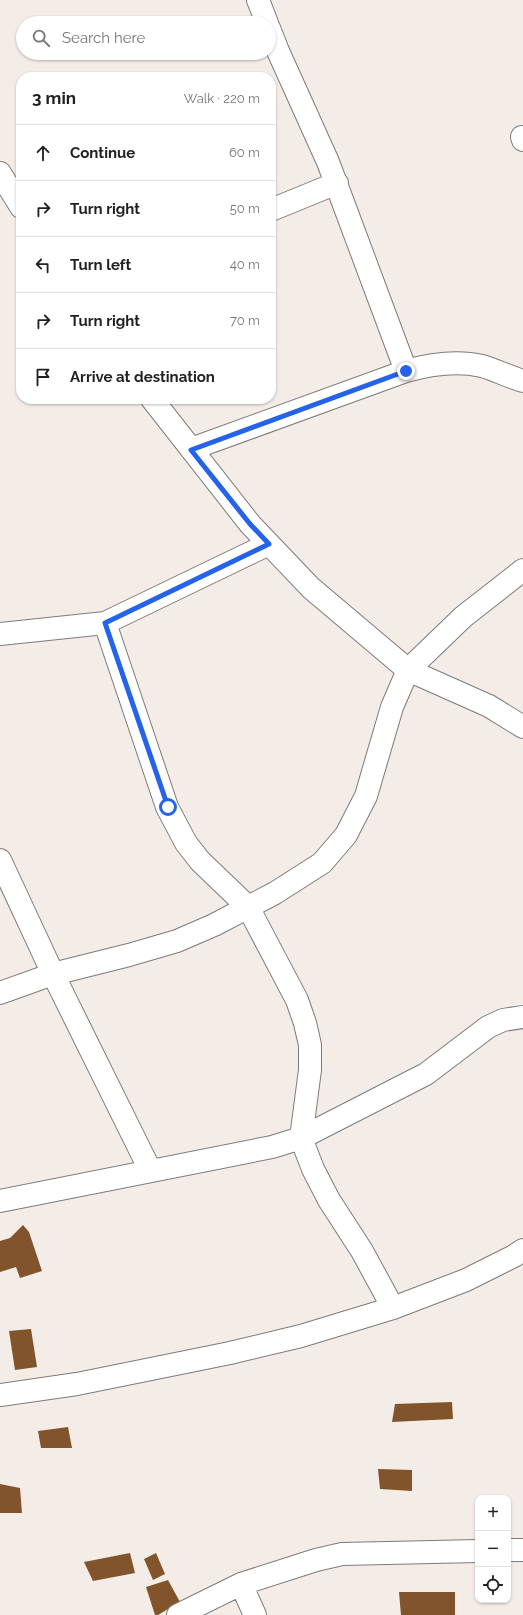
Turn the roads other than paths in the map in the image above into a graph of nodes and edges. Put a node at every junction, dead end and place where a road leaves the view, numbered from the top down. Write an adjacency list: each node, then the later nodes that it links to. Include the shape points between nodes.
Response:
1 (258, 0): 2 (street)
2 (264, 16)
3 (276, 44): 5 (street)
4 (0, 173): 6 (street)
5 (337, 184): 7 (street); 8 (street)
6 (16, 199)
7 (276, 208)
8 (406, 371): 9 (street, via 432,364 456,363 482,366); 11 (street)
9 (523, 381)
10 (156, 404): 11 (street)
11 (191, 450): 12 (street)
12 (269, 544): 14 (street); 16 (street, via 311,588)
13 (523, 570): 16 (street, via 463,617)
14 (105, 623): 15 (street); 19 (street, via 176,827 200,861)
15 (0, 634)
16 (408, 670): 17 (street, via 489,706); 19 (street, via 392,707 366,796 346,834 322,863)
17 (523, 727)
18 (0, 860): 20 (street)
19 (248, 907): 20 (street, via 177,941); 23 (street, via 297,1000 305,1023 310,1045 310,1070)
20 (53, 974): 21 (street); 24 (street)
21 (0, 993)
22 (523, 1017): 23 (street, via 503,1020 488,1027 426,1074)
23 (301, 1138): 24 (street, via 272,1147); 27 (street, via 313,1170 329,1200 362,1251)
24 (150, 1170): 25 (street)
25 (0, 1201)
26 (523, 1250): 27 (street, via 466,1280)
27 (393, 1308): 28 (street, via 301,1336 230,1353 76,1384)
28 (0, 1395)
29 (511, 1550): 30 (street)
30 (523, 1550)
31 (475, 1551): 32 (street, via 342,1554)
32 (241, 1584): 33 (street); 34 (street)
33 (178, 1615)
34 (255, 1615)

